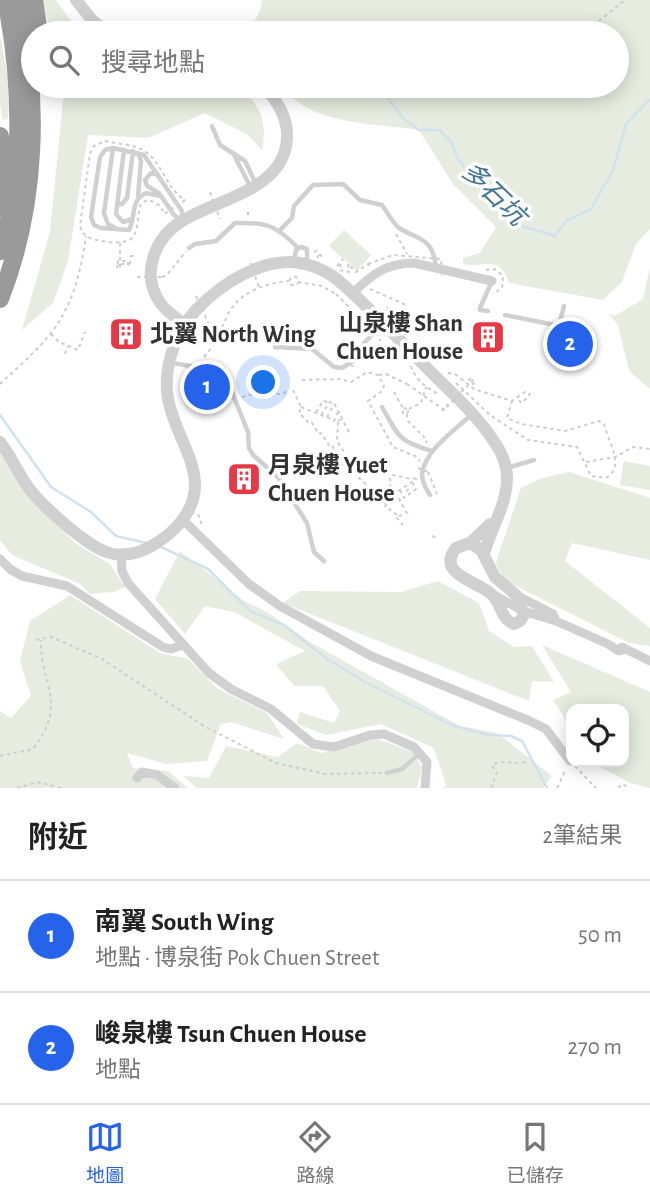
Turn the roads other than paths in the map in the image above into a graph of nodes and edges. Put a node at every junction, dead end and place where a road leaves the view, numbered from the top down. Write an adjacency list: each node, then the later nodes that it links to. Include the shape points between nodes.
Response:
1 (6, 0): 7 (highway)
2 (18, 0): 5 (highway)
3 (76, 0): 6 (street)
4 (0, 16): 7 (highway)
5 (22, 21)
6 (93, 21)
7 (14, 61): 29 (highway, via 17,164)
8 (31, 98): 22 (highway)
9 (42, 98): 22 (highway, via 40,145)
10 (272, 98): 17 (street, via 283,114 285,152)
11 (212, 126): 17 (lane, via 220,145 233,152)
12 (0, 136): 21 (highway)
13 (113, 148): 14 (lane); 26 (lane, via 104,212 108,224); 26 (lane, via 104,150 100,158 91,217 97,227)
14 (124, 150): 15 (lane); 20 (lane)
15 (135, 152): 16 (lane, via 146,158); 19 (lane, via 141,161); 20 (lane, via 127,198)
16 (158, 175): 18 (lane, via 148,174 145,183); 24 (lane, via 182,211)
17 (254, 186): 24 (street)
18 (161, 196): 19 (lane, via 146,192); 24 (lane)
19 (138, 197): 23 (lane)
20 (117, 205): 23 (lane, via 120,220)
21 (0, 208)
22 (26, 212): 34 (highway)
23 (133, 218): 26 (lane, via 129,230)
24 (182, 221): 39 (street, via 162,240 150,269 160,302)
25 (280, 230): 27 (lane, via 259,222 235,223 216,241); 28 (lane); 31 (lane, via 313,185 343,184 360,200 383,205 398,227 425,241)
26 (121, 231)
27 (188, 248)
28 (298, 248): 30 (lane); 30 (lane, via 307,249)
29 (0, 251)
30 (300, 263): 33 (street, via 334,277); 39 (street, via 264,267 237,278)
31 (440, 269): 32 (street); 33 (street, via 414,263 392,265 373,274)
32 (492, 281): 36 (lane, via 480,307)
33 (352, 295): 38 (street)
34 (0, 299)
35 (564, 306): 37 (lane, via 555,325)
36 (488, 311)
37 (505, 314)
38 (383, 324): 40 (lane, via 356,359 342,368 312,349); 43 (street)
39 (185, 325): 41 (street)
40 (275, 347)
41 (169, 362): 50 (street, via 170,408 195,486 194,504); 55 (lane, via 222,376 248,432 249,447 278,477 307,523 314,552)
42 (382, 407): 45 (lane, via 401,439)
43 (472, 415): 45 (lane); 47 (street, via 495,442)
44 (0, 442): 52 (street, via 43,503 91,545)
45 (432, 451): 48 (lane, via 422,475)
46 (534, 460): 47 (lane)
47 (506, 468): 49 (street, via 507,489)
48 (430, 495)
49 (497, 516): 51 (street); 53 (street)
50 (179, 525): 52 (street, via 141,550); 63 (street, via 271,600 371,656 530,720 546,729)
51 (470, 543): 53 (street); 56 (street, via 456,548 450,557 452,568)
52 (121, 555): 60 (street, via 128,583)
53 (484, 558): 56 (street, via 478,575); 57 (street, via 495,577)
54 (0, 559): 60 (street, via 22,576 67,586 163,647)
55 (324, 561)
56 (463, 578): 58 (street, via 493,594 510,623 520,621)
57 (516, 595): 58 (street); 59 (street, via 553,614)
58 (523, 611): 59 (street)
59 (556, 621): 61 (street)
60 (183, 645): 62 (street, via 219,681 271,709 313,744 334,747 380,734)
61 (650, 662)
62 (421, 753): 64 (lane, via 402,769); 67 (street, via 428,765)
63 (566, 756)
64 (387, 773)
65 (137, 778): 66 (street, via 142,772 152,773)
66 (175, 788)
67 (425, 788)

